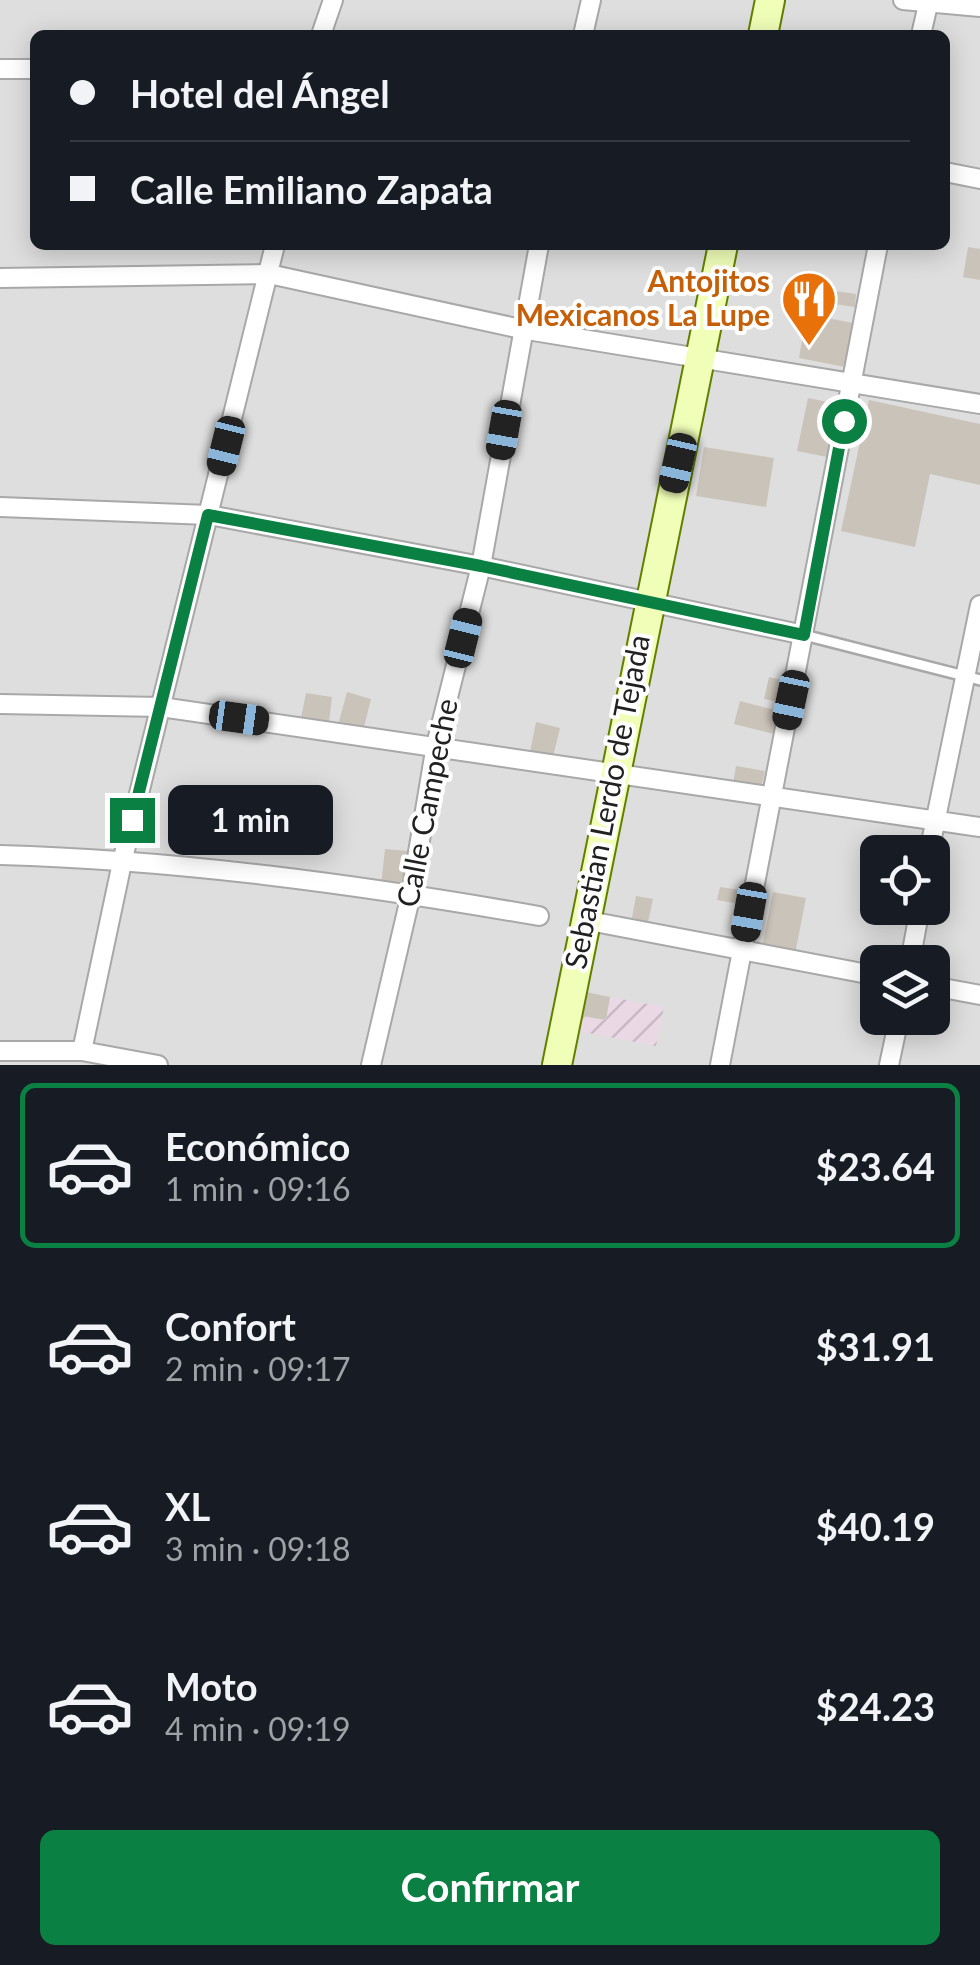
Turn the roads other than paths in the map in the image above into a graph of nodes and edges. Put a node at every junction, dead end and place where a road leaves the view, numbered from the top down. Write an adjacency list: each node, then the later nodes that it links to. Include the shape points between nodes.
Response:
1 (333, 0): 7 (street)
2 (590, 0): 8 (street)
3 (770, 0): 9 (main road)
4 (903, 0): 5 (street)
5 (928, 1): 6 (street); 10 (street)
6 (980, 7)
7 (323, 30)
8 (584, 30)
9 (764, 30)
10 (922, 30)
11 (0, 69): 12 (street)
12 (30, 69)
13 (950, 173): 14 (street)
14 (980, 179)
15 (274, 250): 19 (street)
16 (537, 250): 21 (street, Calle Campeche)
17 (721, 250): 22 (main road, Sebastian Lerdo de Tejada)
18 (877, 250): 23 (street)
19 (269, 274): 20 (street); 21 (street); 26 (street)
20 (0, 278)
21 (521, 328): 22 (street); 27 (street, Calle Campeche)
22 (701, 359): 23 (street); 28 (main road, Sebastian Lerdo de Tejada)
23 (850, 385): 24 (street); 30 (street)
24 (980, 404)
25 (0, 506): 26 (street)
26 (208, 515): 27 (street); 33 (street)
27 (481, 566): 28 (street); 34 (street, Calle Campeche)
28 (647, 602): 30 (street); 35 (main road, Sebastian Lerdo de Tejada)
29 (980, 605): 31 (street)
30 (804, 635): 31 (lane); 36 (street)
31 (972, 678): 37 (street)
32 (0, 704): 33 (street)
33 (160, 707): 34 (street); 41 (street)
34 (436, 745): 35 (street); 42 (street, Calle Campeche)
35 (616, 773): 36 (street); 44 (main road, Sebastian Lerdo de Tejada)
36 (770, 796): 37 (street); 45 (street)
37 (935, 820): 38 (street); 39 (street)
38 (980, 827)
39 (932, 835)
40 (0, 854): 41 (street)
41 (122, 858): 42 (street); 51 (street)
42 (411, 894): 43 (street); 54 (street, Calle Campeche)
43 (539, 916)
44 (584, 920): 45 (street); 55 (main road, Sebastian Lerdo de Tejada)
45 (742, 951): 46 (street); 56 (street)
46 (860, 973)
47 (950, 989): 48 (street)
48 (980, 995)
49 (895, 1035): 57 (street)
50 (0, 1051): 52 (street)
51 (82, 1051): 52 (street); 53 (street)
52 (32, 1058)
53 (158, 1065)
54 (372, 1065)
55 (557, 1065)
56 (720, 1065)
57 (889, 1065)

